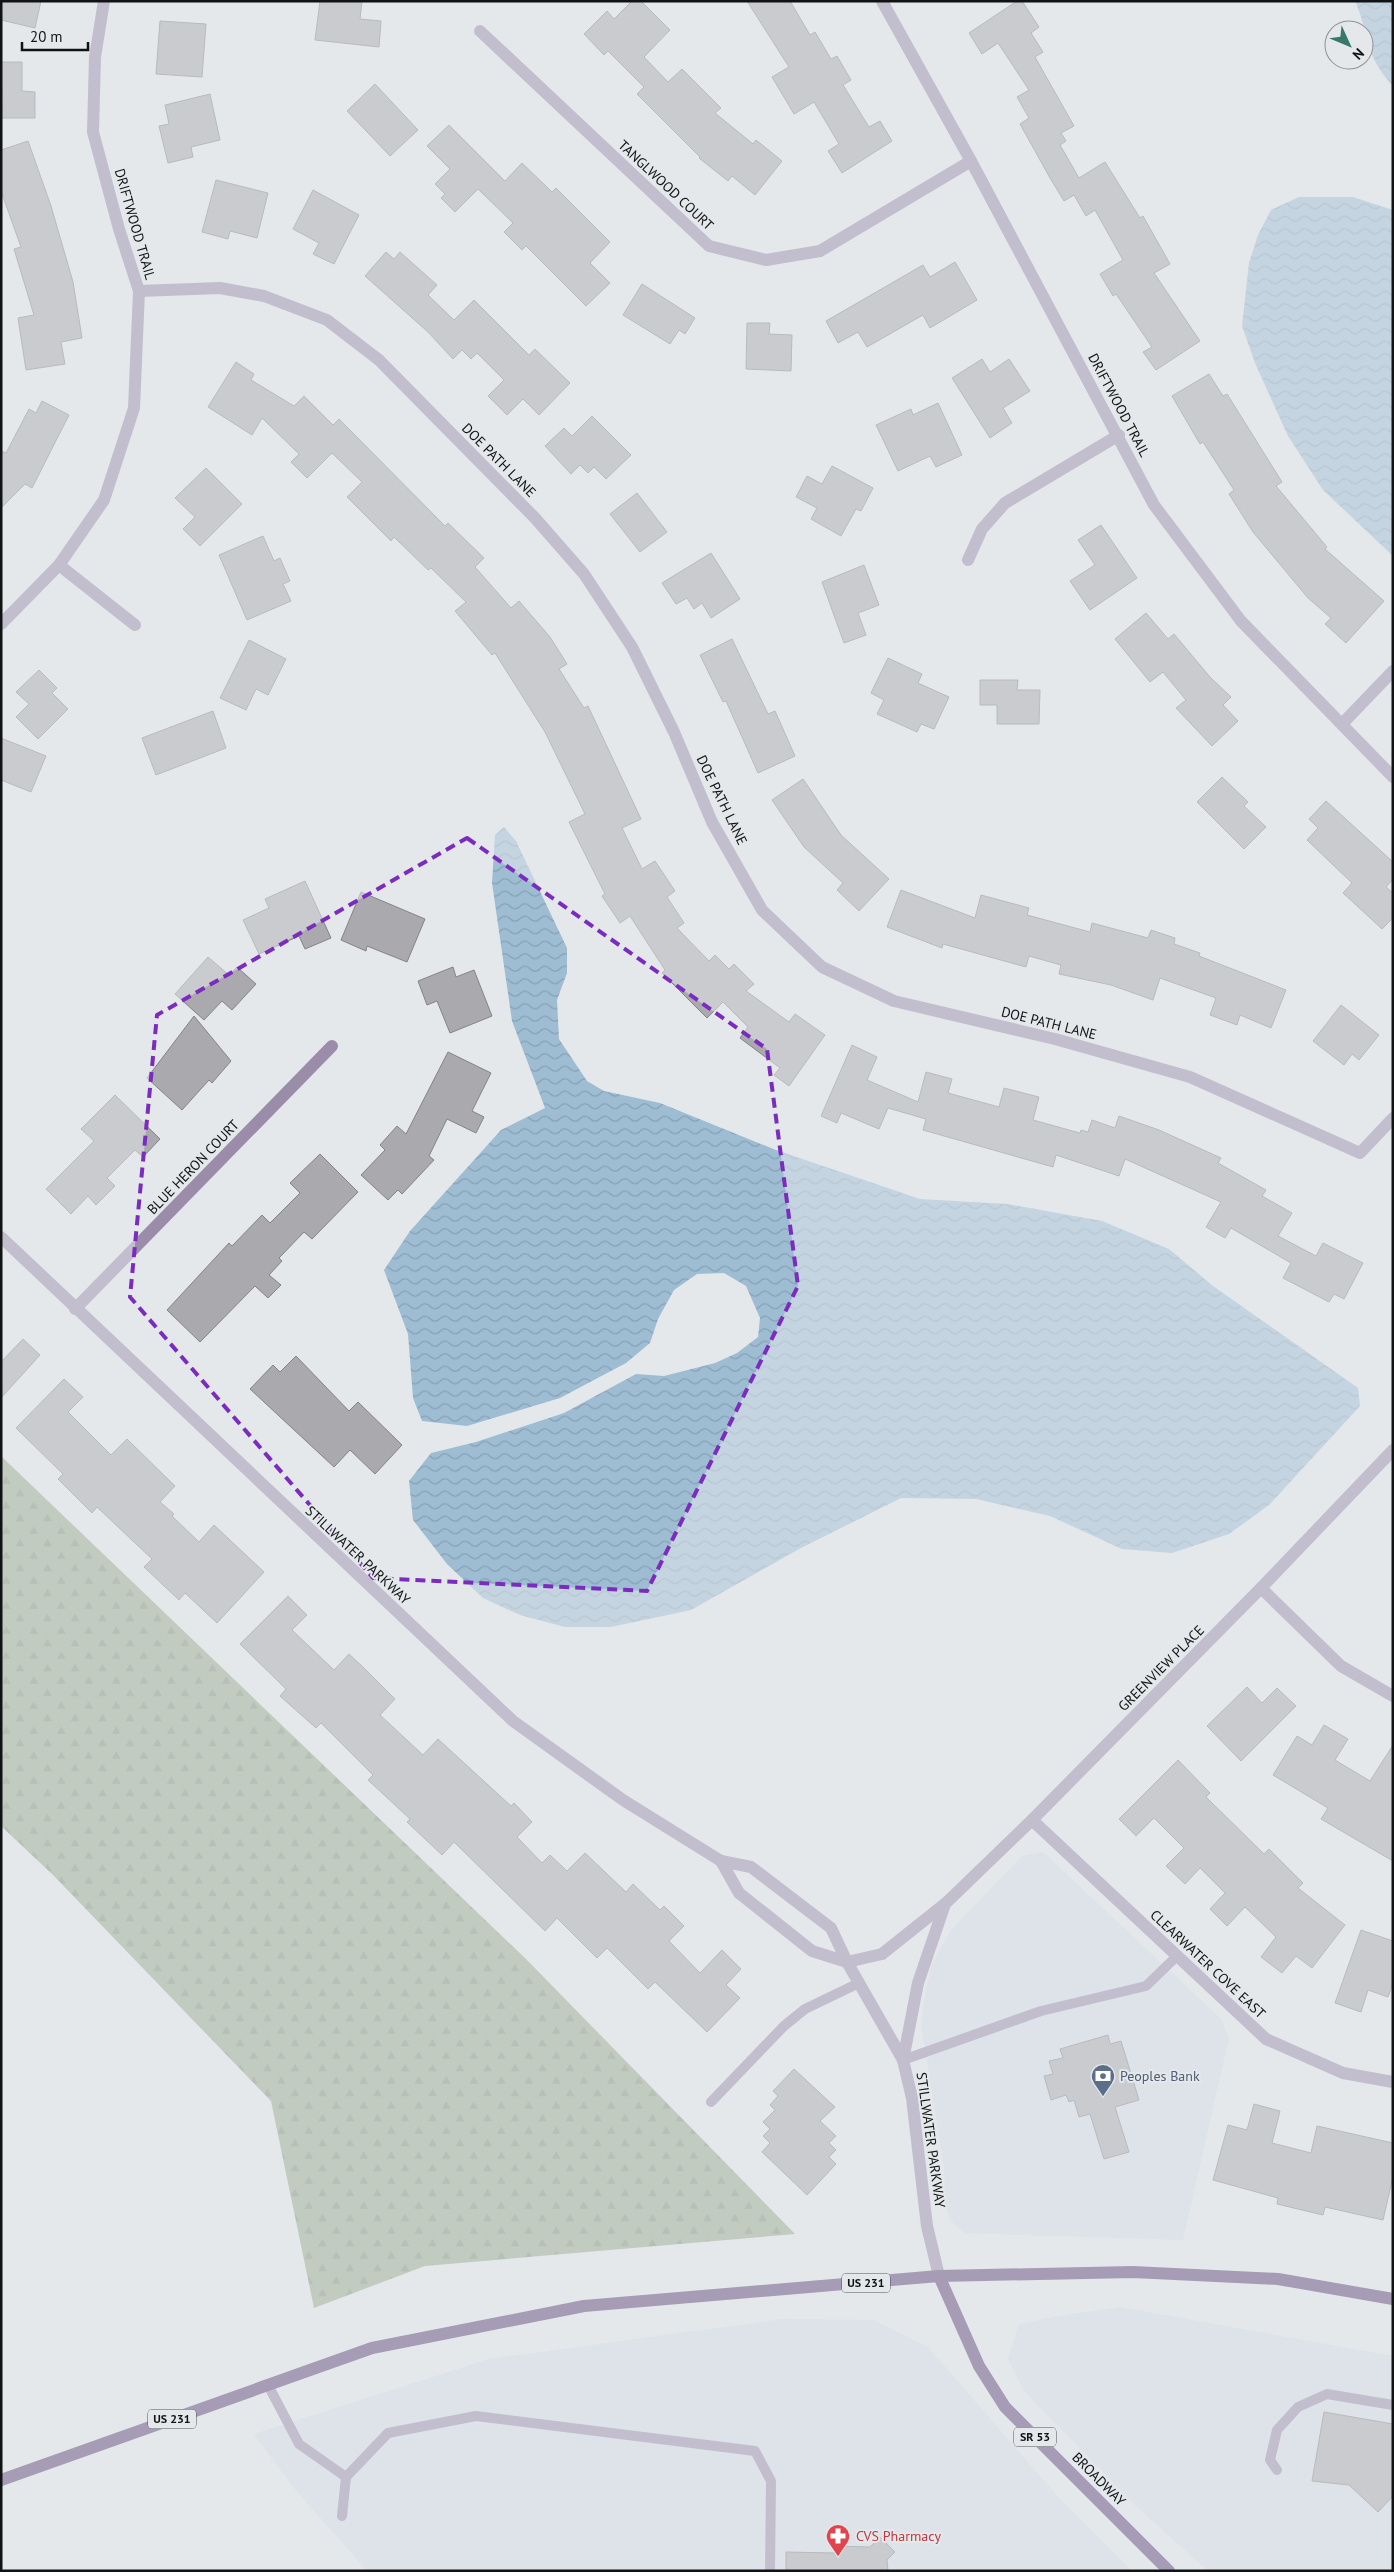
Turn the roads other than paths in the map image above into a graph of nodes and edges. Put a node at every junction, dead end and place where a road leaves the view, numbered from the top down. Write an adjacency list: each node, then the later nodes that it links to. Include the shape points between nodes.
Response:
1 (104, 1): 5 (street, DRIFTWOOD TRAIL, via 95,57 93,132)
2 (882, 1): 4 (street, DRIFTWOOD TRAIL)
3 (480, 31): 4 (street, TANGLWOOD COURT, via 709,246 766,260 820,250)
4 (971, 161): 6 (street, DRIFTWOOD TRAIL)
5 (139, 291): 8 (street, DRIFTWOOD TRAIL, via 134,408 104,500); 15 (street, DOE PATH LANE, via 220,288 264,296 327,320 379,360 535,518 584,574 632,647 674,732 712,822 762,910 822,967 894,1001 1055,1039 1190,1077 1360,1153)
6 (1119, 435): 7 (street, via 1005,503 982,529); 12 (street, DRIFTWOOD TRAIL, via 1154,505 1241,621)
7 (968, 560)
8 (59, 565): 9 (street, DRIFTWOOD TRAIL); 10 (street)
9 (1, 624)
10 (135, 625)
11 (1393, 671): 12 (street)
12 (1342, 724): 13 (street, DRIFTWOOD TRAIL)
13 (1393, 776)
14 (332, 1046): 17 (street, BLUE HERON COURT)
15 (1393, 1118)
16 (1, 1237): 17 (street, STILLWATER PARKWAY)
17 (75, 1309): 22 (street, STILLWATER PARKWAY, via 513,1721 623,1800)
18 (1393, 1450): 19 (street, GREENVIEW PLACE)
19 (1261, 1588): 20 (street, via 1341,1666); 21 (street, GREENVIEW PLACE)
20 (1393, 1696)
21 (1032, 1820): 23 (street, GREENVIEW PLACE); 24 (street, CLEARWATER COVE EAST)
22 (721, 1862): 25 (street, STILLWATER PARKWAY, via 739,1893 812,1951); 25 (street, STILLWATER PARKWAY, via 751,1867 831,1928)
23 (946, 1903): 25 (street, GREENVIEW PLACE, via 882,1954); 27 (street, GREENVIEW PLACE, via 918,1983)
24 (1177, 1956): 27 (lane, via 1146,1986 1041,2011); 28 (street, CLEARWATER COVE EAST, via 1266,2039 1343,2073)
25 (847, 1962): 26 (street, STILLWATER PARKWAY)
26 (859, 1983): 27 (street, STILLWATER PARKWAY); 29 (lane, via 805,2009 784,2026)
27 (904, 2060): 30 (street, STILLWATER PARKWAY, via 928,2226)
28 (1393, 2082)
29 (711, 2102)
30 (939, 2276): 31 (main road, US 231, via 1133,2272 1278,2280); 32 (main road, US 231, via 584,2306 372,2348); 39 (main road, BROADWAY / SR 53, via 980,2366 1005,2407)
31 (1393, 2299)
32 (268, 2385): 35 (lane, via 299,2444); 36 (main road, US 231)
33 (1393, 2405): 34 (lane, via 1327,2394 1298,2407 1277,2430 1270,2460)
34 (1277, 2470)
35 (346, 2477): 37 (lane); 38 (lane, via 388,2434 476,2416 755,2451 771,2481)
36 (1, 2480)
37 (342, 2516)
38 (770, 2571)
39 (1169, 2571)

